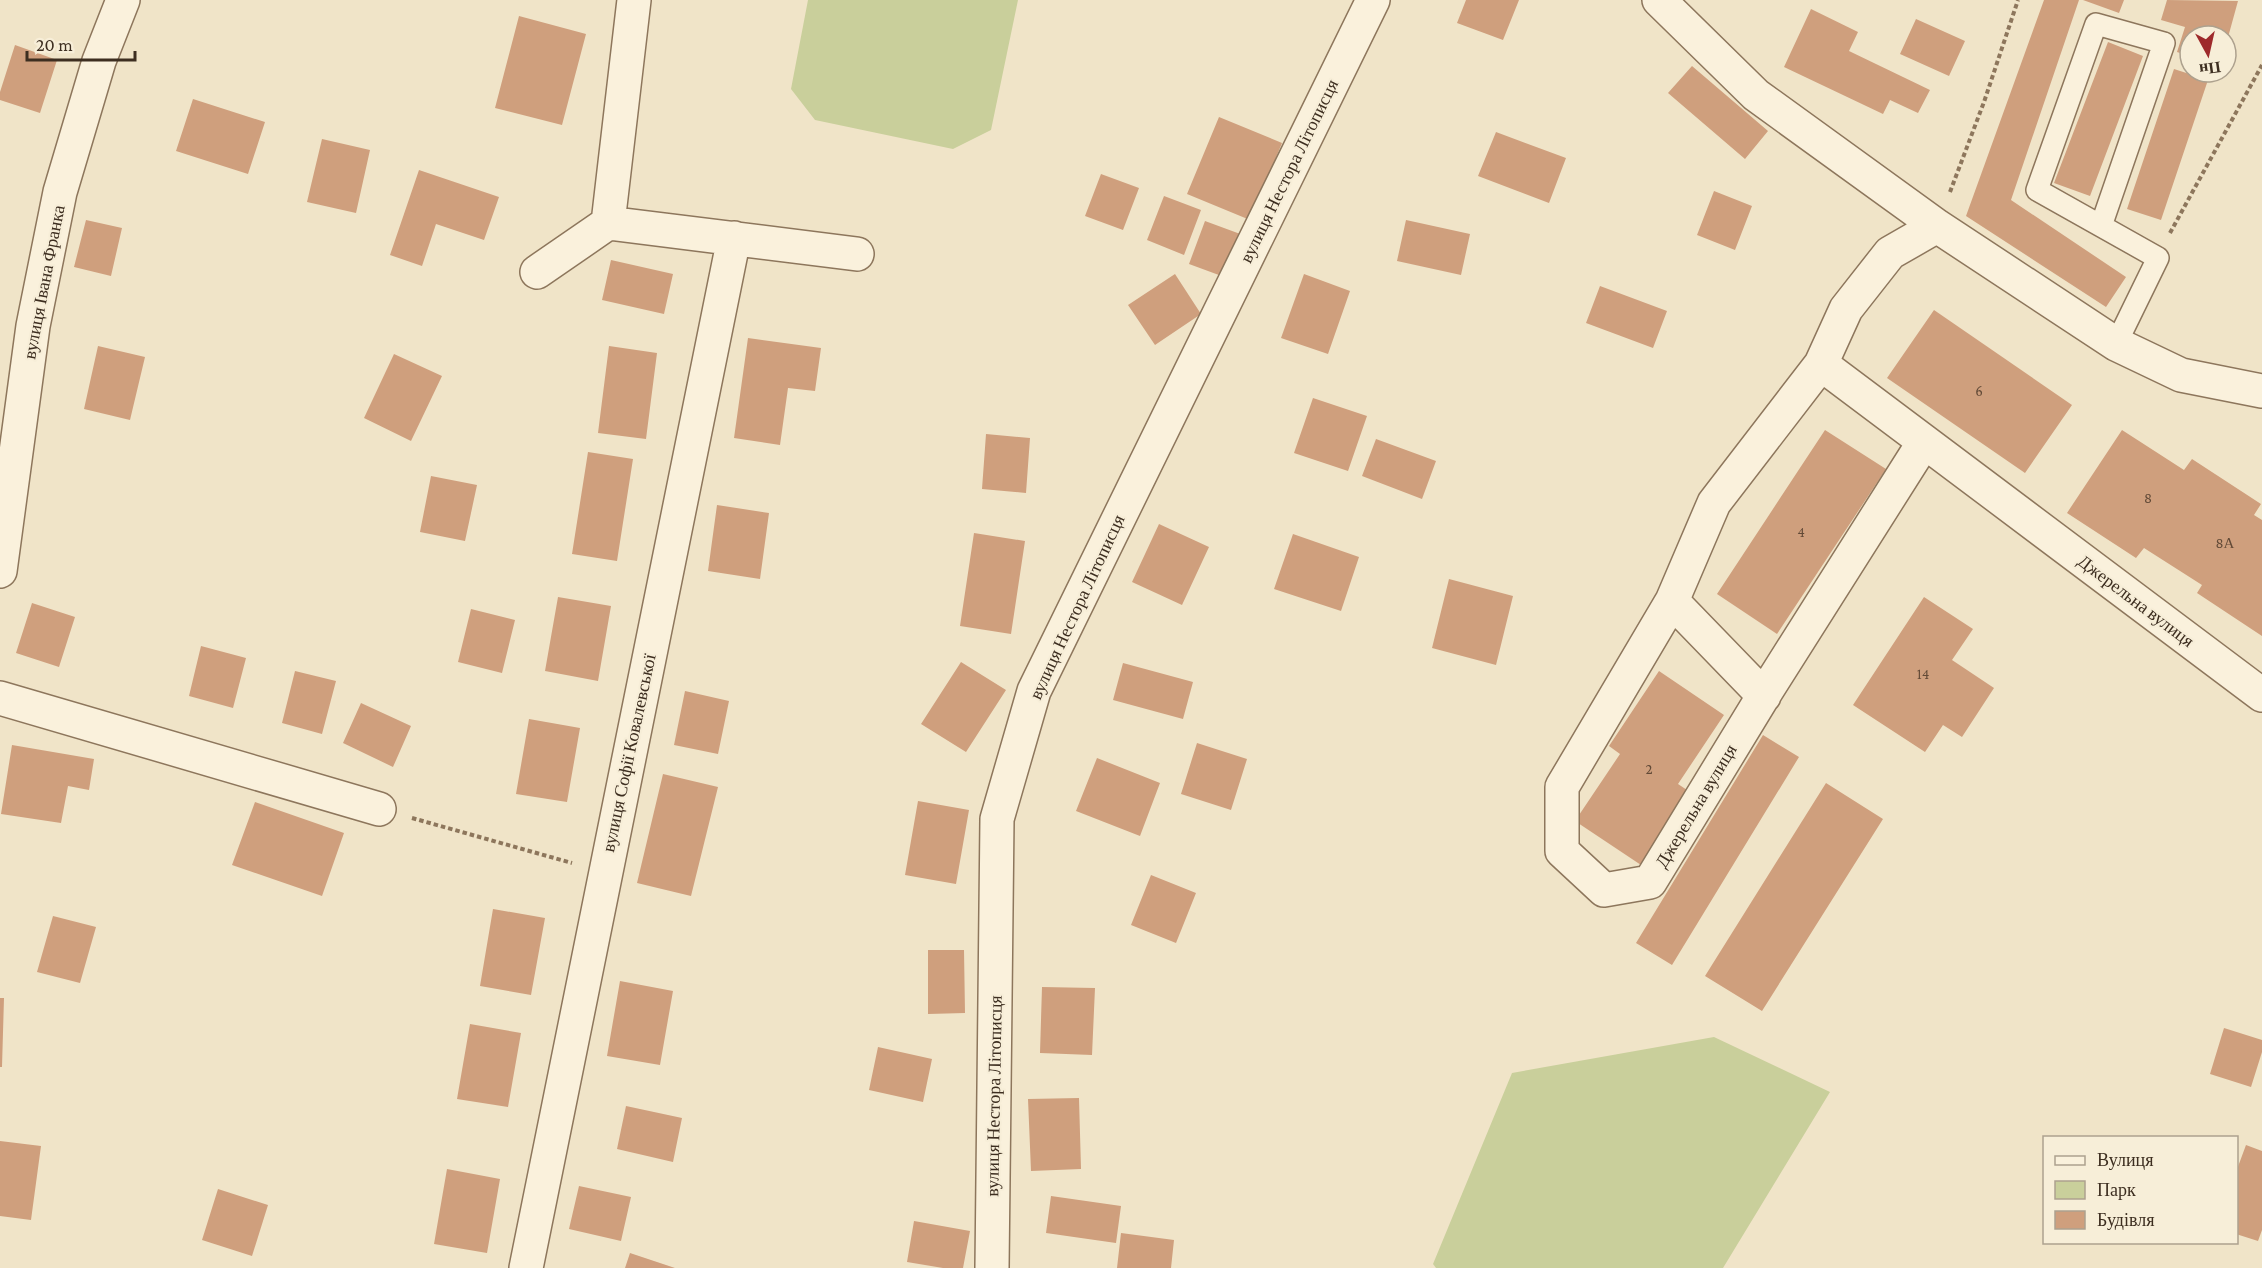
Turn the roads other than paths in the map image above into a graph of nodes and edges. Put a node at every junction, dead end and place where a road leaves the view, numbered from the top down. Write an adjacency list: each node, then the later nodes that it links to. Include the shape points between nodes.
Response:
1 (123, 0): 15 (street, вулиця Івана Франка, via 99,61 60,192 33,326)
2 (1373, 0): 22 (street, вулиця Нестора Літописця, via 1034,691 997,819)
3 (1659, 0): 6 (street, via 1756,95)
4 (626, 1): 5 (street)
5 (608, 223): 8 (street); 10 (street)
6 (1937, 226): 11 (street); 12 (street, Джерельна вулиця, via 1890,253 1846,309)
7 (2101, 226): 7 (lane, via 2037,190 2096,24 2164,43); 11 (lane, via 2158,258)
8 (734, 238): 9 (street); 21 (street, вулиця Софії Ковалевської)
9 (857, 254)
10 (537, 272)
11 (2116, 344): 13 (street, via 2181,375)
12 (1821, 364): 14 (street, Джерельна вулиця); 16 (street, Джерельна вулиця, via 1714,503)
13 (2262, 391)
14 (1924, 442): 17 (street, Джерельна вулиця); 18 (street, Джерельна вулиця)
15 (0, 572)
16 (1672, 601): 18 (street); 18 (street, Джерельна вулиця, via 1562,787 1562,851 1604,890 1650,882)
17 (2262, 695)
18 (1764, 696)
19 (0, 698): 20 (street)
20 (379, 810)
21 (526, 1268)
22 (993, 1268)

